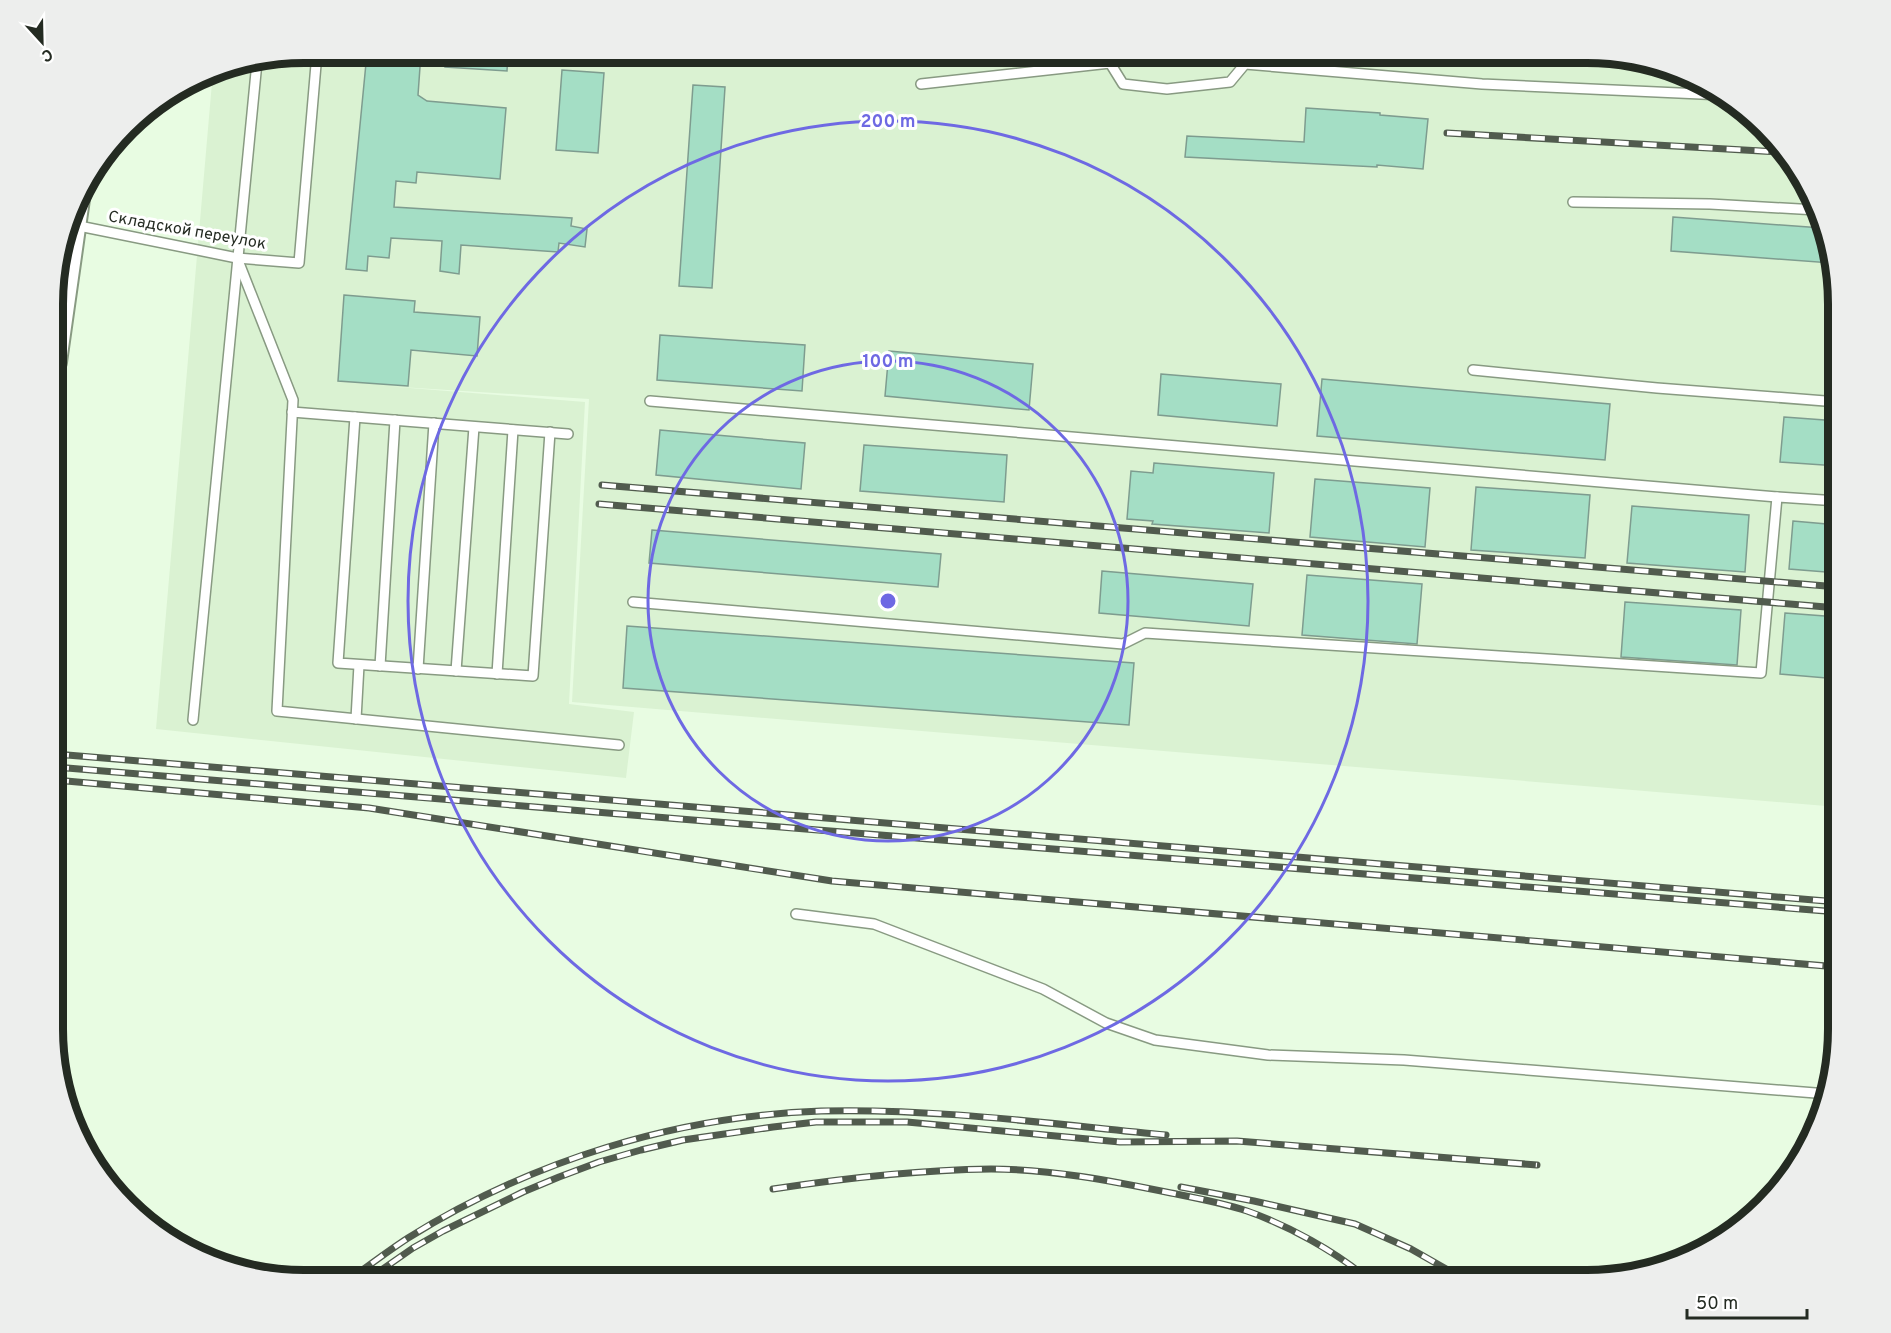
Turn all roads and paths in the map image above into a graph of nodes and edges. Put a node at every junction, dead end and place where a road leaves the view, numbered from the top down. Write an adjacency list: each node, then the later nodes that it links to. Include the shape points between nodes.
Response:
1 (316, 63): 11 (lane, Складской переулок, via 299,263)
2 (1110, 63): 6 (lane, via 1123,84 1167,89 1230,82 1245,64 1482,84)
3 (1110, 63): 5 (lane)
4 (256, 68): 11 (lane)
5 (921, 84)
6 (1705, 94)
7 (1573, 202): 8 (lane)
8 (1809, 210)
9 (76, 226): 11 (lane, Складской переулок)
10 (72, 239): 12 (street)
11 (237, 258): 16 (lane, via 292,400); 33 (lane)
12 (63, 304)
13 (1473, 370): 15 (lane)
14 (650, 401): 24 (lane)
15 (1828, 401)
16 (292, 412): 17 (lane); 32 (lane, via 277,711)
17 (355, 417): 18 (lane); 27 (lane, via 338,663)
18 (395, 420): 19 (lane); 28 (lane)
19 (434, 423): 20 (lane); 29 (lane)
20 (474, 427): 21 (lane); 30 (lane)
21 (513, 430): 22 (lane); 31 (lane)
22 (550, 432): 23 (lane); 31 (lane, via 532,676)
23 (568, 434)
24 (1777, 496): 25 (lane); 26 (lane, via 1761,673 1145,633 1123,644)
25 (1828, 500)
26 (633, 602)
27 (359, 665): 28 (lane); 32 (lane)
28 (380, 666): 29 (lane)
29 (418, 669): 30 (lane)
30 (456, 671): 31 (lane)
31 (497, 674)
32 (356, 719): 34 (lane)
33 (193, 720)
34 (619, 745)
35 (796, 914): 36 (lane, via 874,924 1043,988 1106,1023 1155,1040 1268,1055 1404,1060)
36 (1819, 1093)

